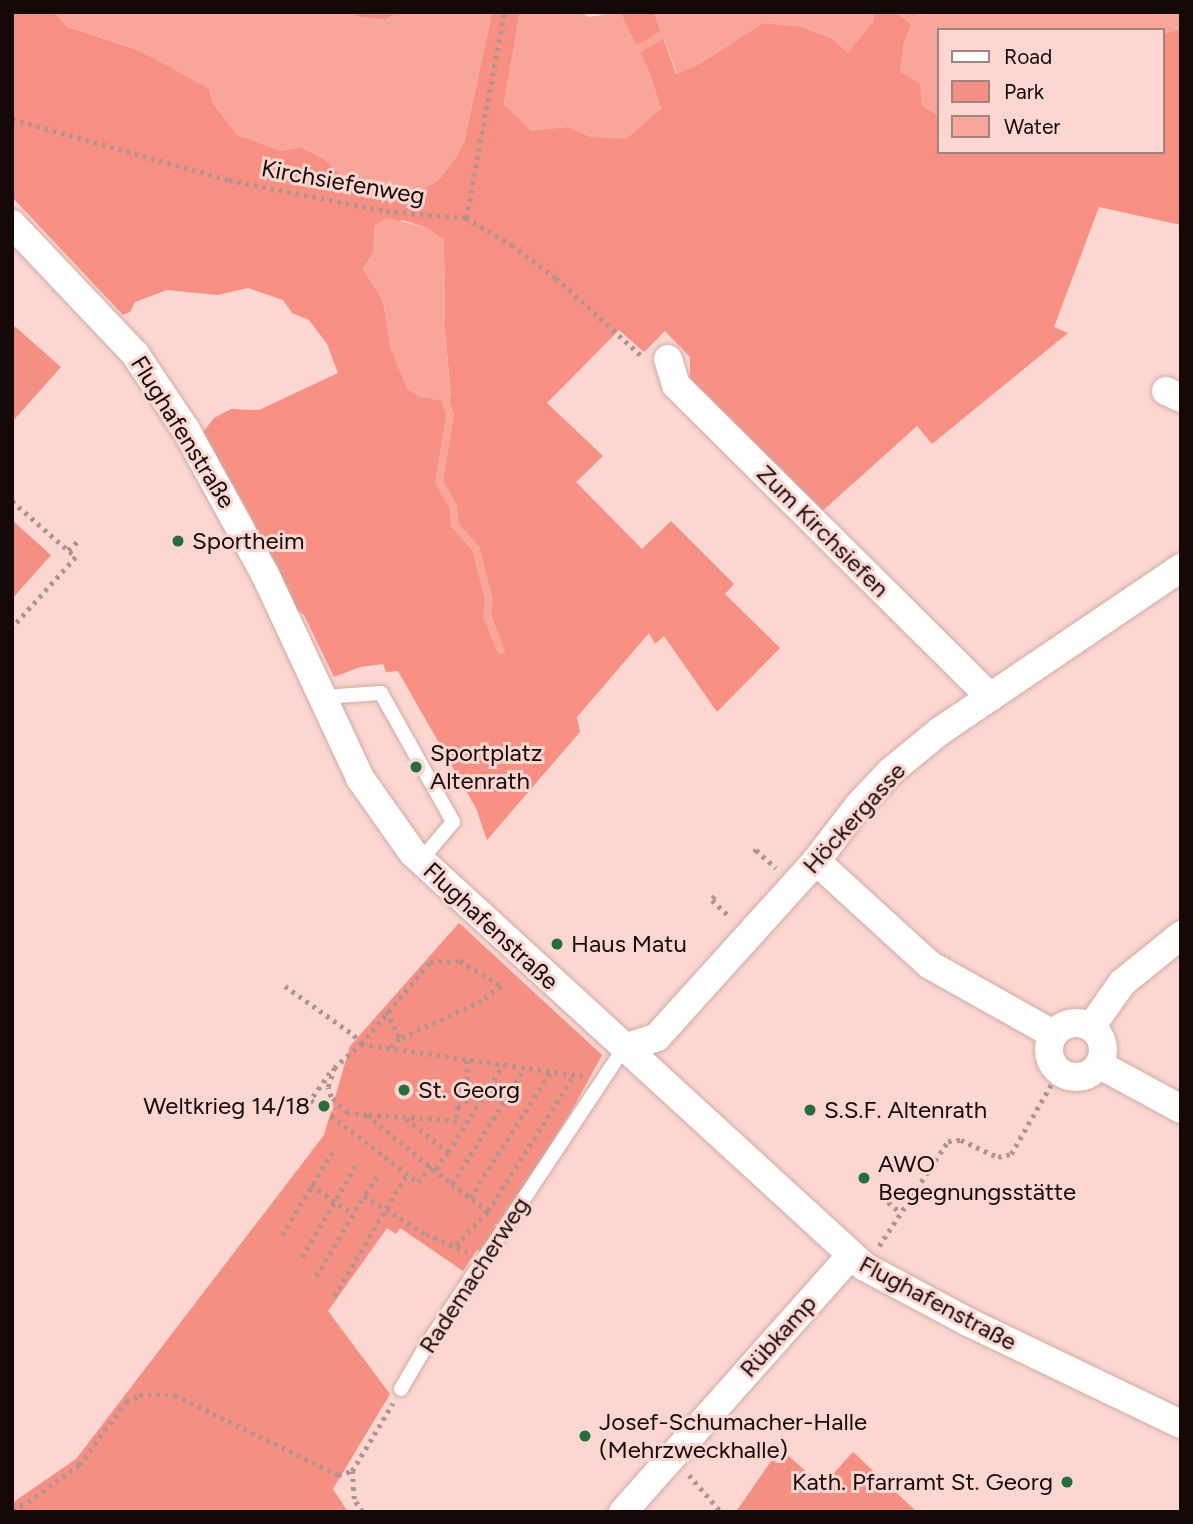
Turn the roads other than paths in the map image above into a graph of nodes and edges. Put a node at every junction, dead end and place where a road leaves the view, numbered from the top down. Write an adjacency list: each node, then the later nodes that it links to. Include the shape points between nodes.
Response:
1 (12, 224): 4 (street, Flughafenstraße, via 135,354 186,430 265,574)
2 (668, 359): 5 (street, Zum Kirchsiefen, via 676,385)
3 (1181, 568): 5 (street, Höckergasse)
4 (323, 697): 6 (street, Flughafenstraße, via 360,778); 6 (lane, via 381,692 453,822)
5 (990, 697): 7 (street, Höckergasse, via 890,772)
6 (421, 860): 11 (street, Flughafenstraße)
7 (816, 860): 10 (street, via 930,965); 11 (street, Höckergasse, via 657,1037)
8 (1181, 936): 9 (street, via 1122,983)
9 (1091, 1027): 10 (street, via 1069,1023); 12 (street, via 1102,1040)
10 (1054, 1034): 12 (street, via 1049,1056 1059,1071 1081,1077)
11 (624, 1048): 14 (street, Flughafenstraße); 15 (lane, Rademacherweg)
12 (1100, 1065): 13 (street)
13 (1181, 1109)
14 (857, 1261): 16 (street, Flughafenstraße, via 968,1322); 17 (street, Rübkamp)
15 (401, 1389)
16 (1178, 1417)
17 (623, 1512)

